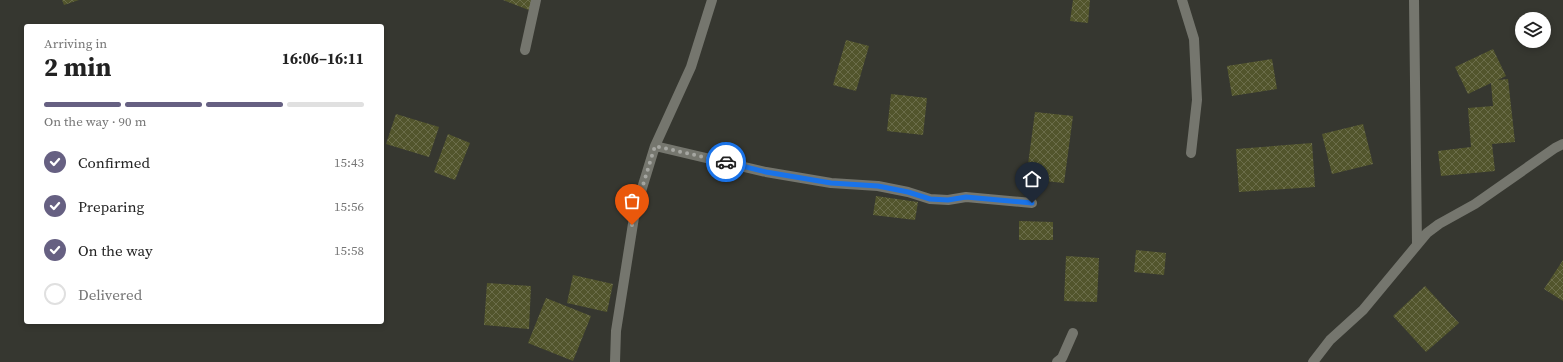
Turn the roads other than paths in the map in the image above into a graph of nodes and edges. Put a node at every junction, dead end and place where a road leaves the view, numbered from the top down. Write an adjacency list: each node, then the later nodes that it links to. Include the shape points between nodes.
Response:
1 (536, 0): 5 (street)
2 (712, 0): 7 (street, via 691,67)
3 (1182, 0): 8 (street, via 1194,39 1197,100)
4 (1414, 0): 10 (street)
5 (525, 50)
6 (1563, 144): 10 (street, via 1475,204 1439,224)
7 (655, 146): 9 (street, via 766,172 831,183 878,186 930,199 966,197); 12 (street, via 635,211 616,331)
8 (1191, 152)
9 (1032, 203)
10 (1417, 244): 14 (street, via 1363,310 1330,340)
11 (1073, 333): 13 (street, via 1062,358)
12 (615, 362)
13 (1057, 362)
14 (1312, 362)

